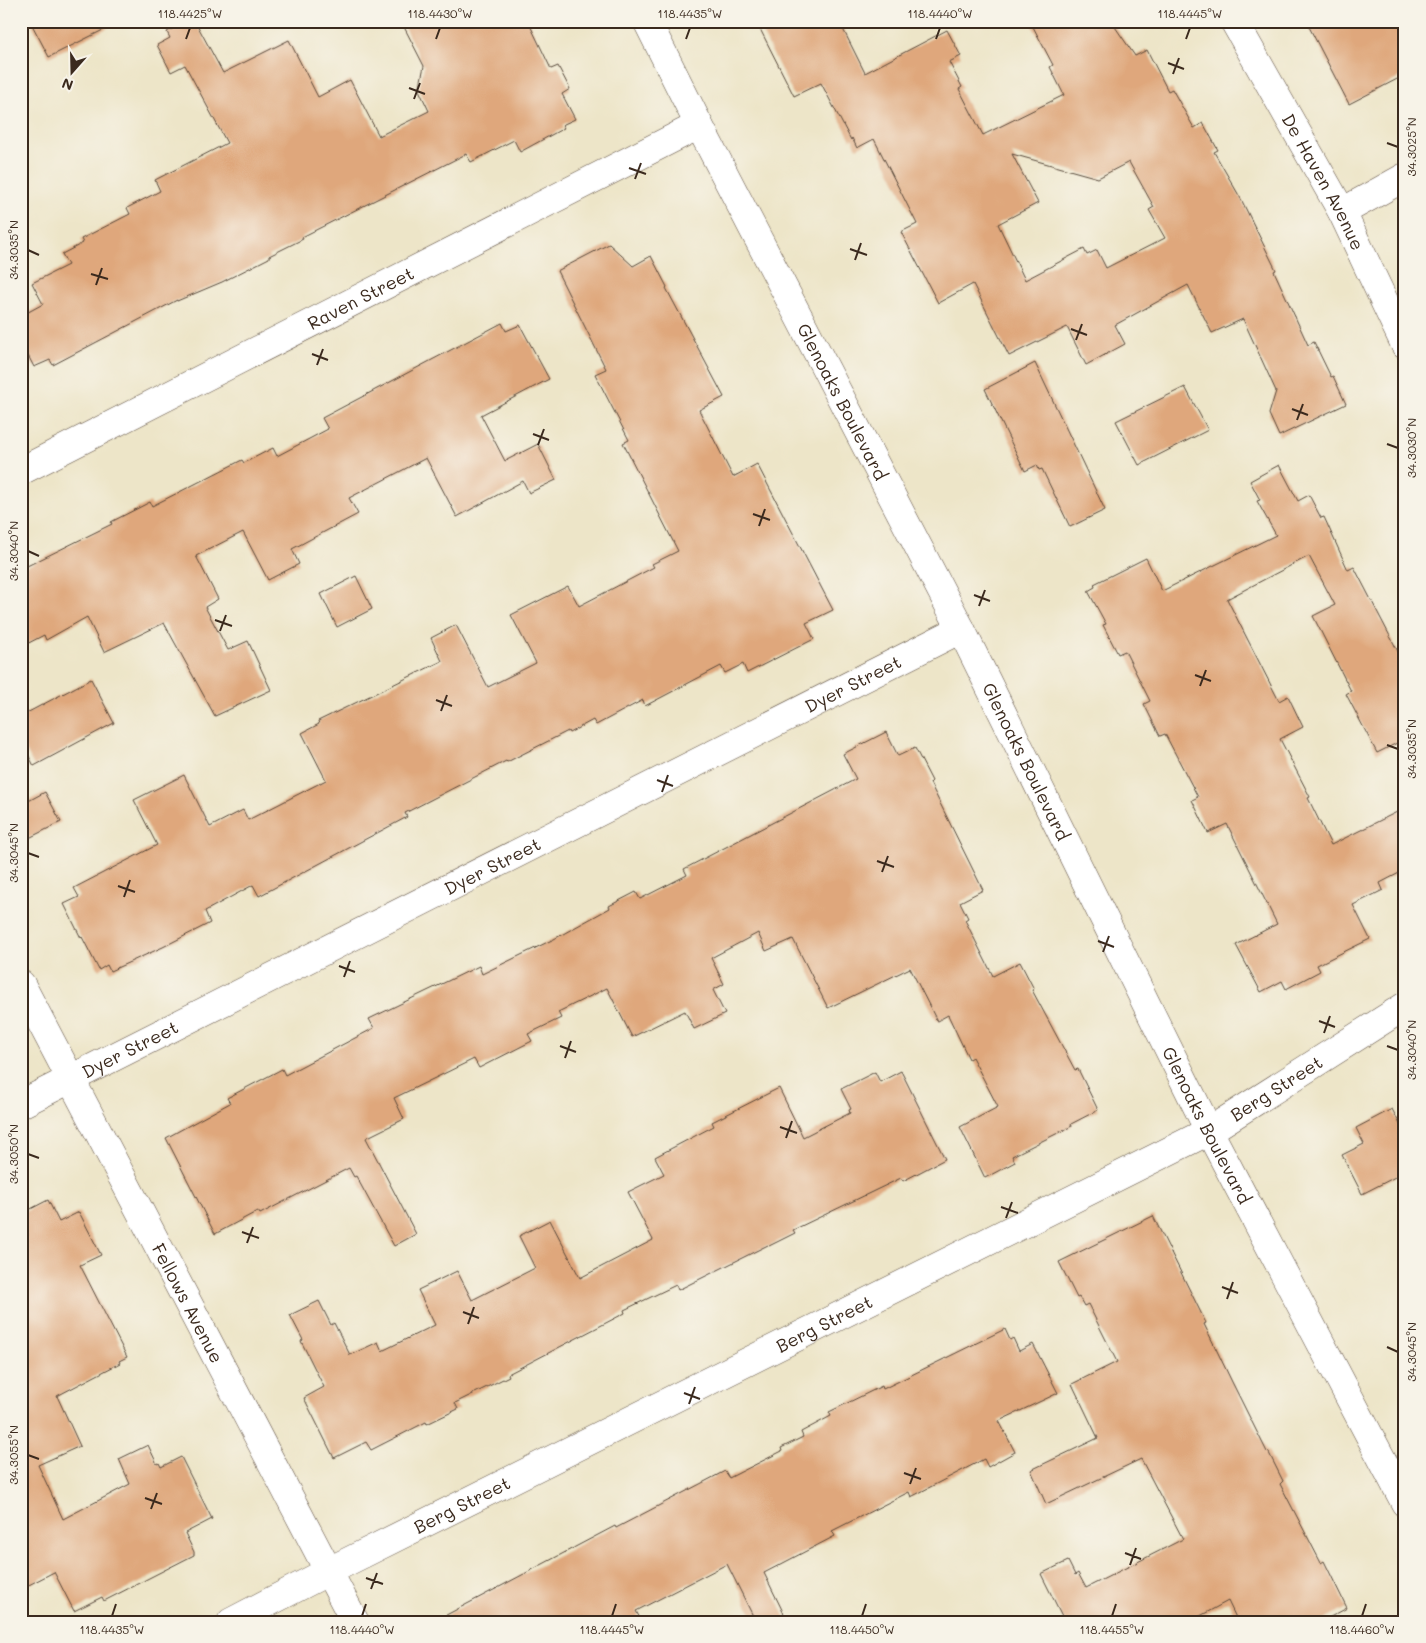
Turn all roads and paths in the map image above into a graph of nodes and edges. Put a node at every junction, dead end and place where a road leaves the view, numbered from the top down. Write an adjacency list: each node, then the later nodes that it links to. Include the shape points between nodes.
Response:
1 (647, 21): 3 (street, Glenoaks Boulevard)
2 (1234, 21): 5 (street, De Haven Avenue)
3 (699, 125): 7 (street, Raven Street); 8 (street, Glenoaks Boulevard)
4 (1405, 177): 5 (street)
5 (1342, 212): 6 (street, De Haven Avenue)
6 (1405, 345)
7 (21, 471)
8 (962, 629): 11 (street, Dyer Street); 13 (street, Glenoaks Boulevard)
9 (21, 984): 11 (street, Fellows Avenue)
10 (1405, 1006): 13 (street, Berg Street)
11 (72, 1078): 12 (street, Dyer Street); 15 (street, Fellows Avenue)
12 (21, 1104)
13 (1209, 1131): 14 (street, Glenoaks Boulevard); 15 (street, Berg Street)
14 (1405, 1503)
15 (329, 1571): 16 (street, Berg Street); 17 (street, Fellows Avenue)
16 (231, 1622)
17 (355, 1622)

